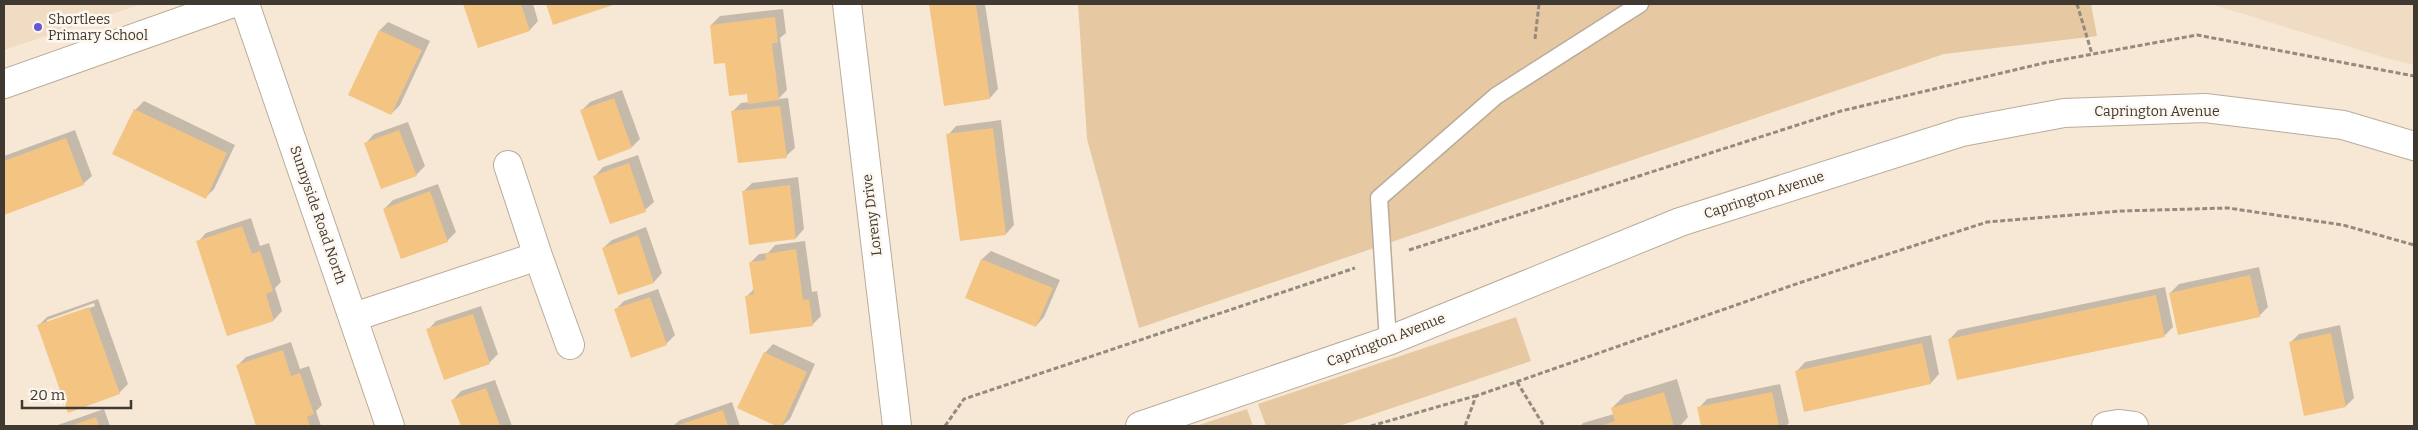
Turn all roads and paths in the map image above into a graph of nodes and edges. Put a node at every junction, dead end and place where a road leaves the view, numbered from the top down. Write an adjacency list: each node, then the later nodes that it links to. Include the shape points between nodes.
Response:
1 (230, 4): 8 (street)
2 (245, 4): 14 (street, Sunnyside Road North)
3 (846, 4): 20 (street, Loreny Drive)
4 (1640, 4): 13 (lane, via 1496,96 1379,198)
5 (2077, 4): 6 (path)
6 (2092, 54): 7 (path, via 2197,35); 13 (path, via 1841,111)
7 (2414, 76)
8 (4, 84)
9 (2414, 146): 15 (street, Caprington Avenue, via 2343,125 2205,108 2064,113 1962,132 1680,222)
10 (508, 165): 12 (street)
11 (2414, 245): 17 (path, via 2343,225 2228,208 2120,211 1987,222 1799,283)
12 (538, 256): 14 (street); 16 (street)
13 (1384, 258): 15 (lane); 21 (path, via 964,399)
14 (354, 317): 19 (street, Sunnyside Road North)
15 (1388, 341): 22 (street, Caprington Avenue)
16 (570, 345)
17 (1517, 382): 18 (path); 25 (path)
18 (1476, 396): 23 (path); 24 (path)
19 (390, 426)
20 (897, 426)
21 (945, 426)
22 (1140, 426)
23 (1371, 426)
24 (1465, 426)
25 (1544, 426)
26 (2106, 426): 27 (street)
27 (2134, 426)

